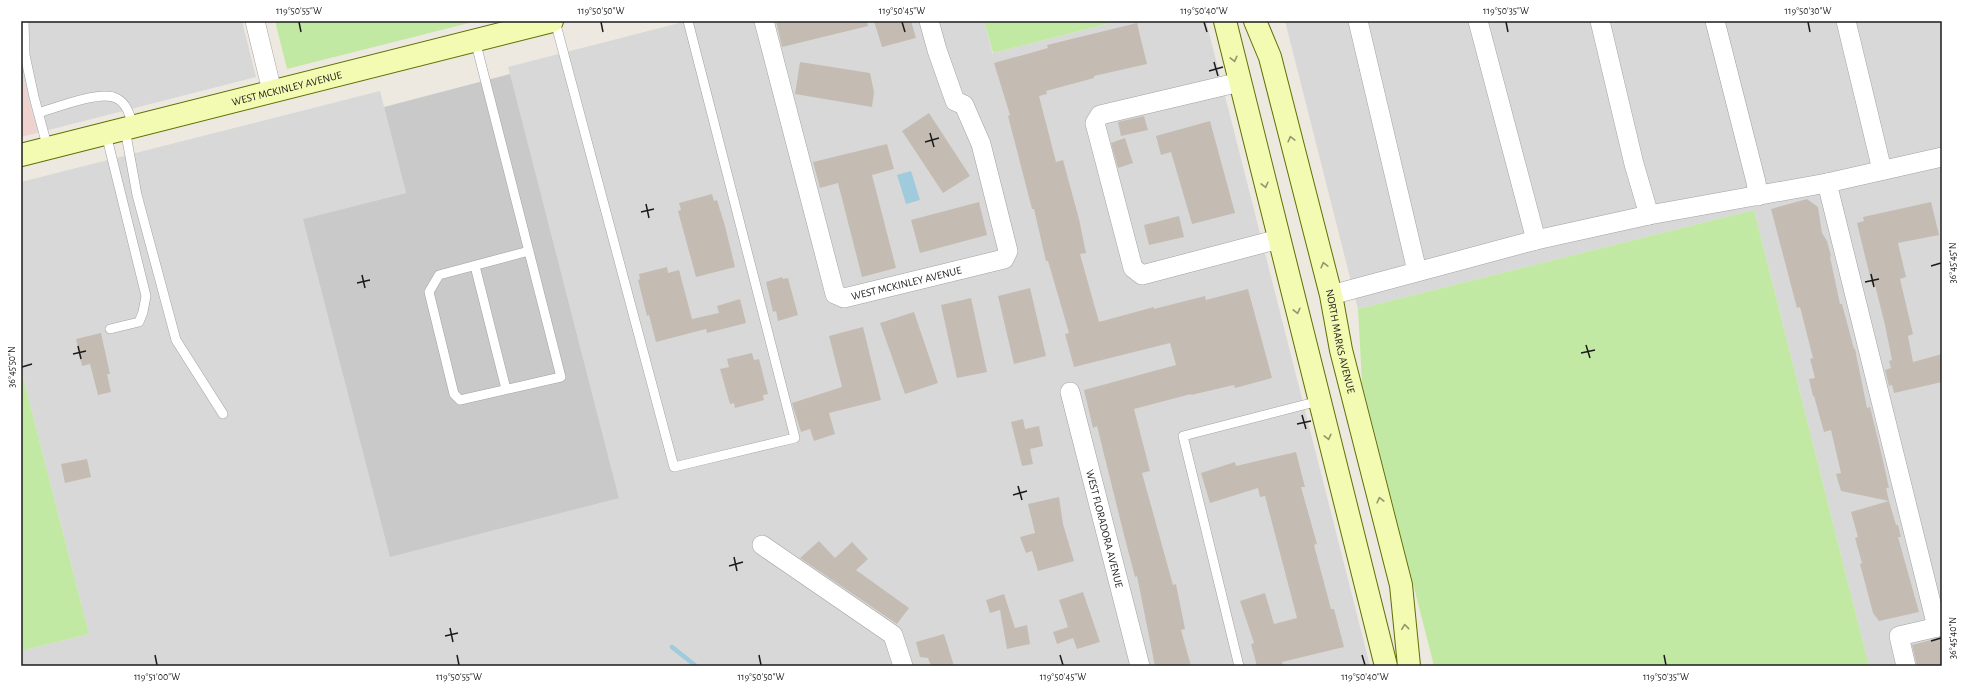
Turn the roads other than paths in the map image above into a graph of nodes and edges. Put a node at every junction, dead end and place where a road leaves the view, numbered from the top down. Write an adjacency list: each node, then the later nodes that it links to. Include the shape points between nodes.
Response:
1 (24, 21): 18 (lane, via 25,55)
2 (254, 21): 17 (street)
3 (552, 21): 15 (main road, WEST MCKINLEY AVENUE)
4 (555, 21): 5 (lane, via 674,468 795,438)
5 (688, 21)
6 (764, 21): 7 (street, WEST MCKINLEY AVENUE, via 836,294 844,298 1004,259 1008,251 981,144 964,105 955,101)
7 (929, 21)
8 (1225, 21): 16 (main road, one-way to 16)
9 (1255, 21): 32 (main road, NORTH MARKS AVENUE, one-way to 9, via 1270,57)
10 (1358, 21): 31 (street)
11 (1478, 21): 28 (street)
12 (1600, 21): 26 (street)
13 (1714, 21): 25 (street)
14 (1846, 21): 23 (street)
15 (476, 40): 17 (main road, WEST MCKINLEY AVENUE); 29 (lane)
16 (1240, 82): 27 (main road, one-way to 27); 27 (street, via 1100,115 1095,123 1133,268 1142,275)
17 (272, 91): 19 (main road, WEST MCKINLEY AVENUE)
18 (38, 113): 19 (lane, via 101,96 116,98 126,107); 20 (lane)
19 (121, 130): 20 (main road, WEST MCKINLEY AVENUE); 33 (lane, via 146,296 138,322); 37 (lane, via 176,340)
20 (48, 149): 21 (main road, WEST MCKINLEY AVENUE)
21 (21, 156)
22 (1942, 157): 23 (street)
23 (1882, 170): 24 (street)
24 (1827, 183): 25 (street); 39 (street)
25 (1758, 196): 26 (street)
26 (1649, 216): 28 (street)
27 (1279, 239): 36 (main road, one-way to 36)
28 (1536, 240): 31 (street)
29 (529, 251): 30 (lane); 34 (lane, via 561,377)
30 (475, 266): 34 (lane); 34 (lane, via 439,275 429,292 454,394 460,400)
31 (1417, 271): 32 (street)
32 (1332, 295): 44 (main road, NORTH MARKS AVENUE, one-way to 32, via 1401,585 1341,350)
33 (110, 329)
34 (506, 389)
35 (1070, 392): 41 (street, WEST FLORADORA AVENUE)
36 (1319, 401): 42 (lane, via 1183,436); 43 (main road, one-way to 43)
37 (223, 414)
38 (762, 545): 40 (street, via 893,635)
39 (1940, 627): 45 (street, via 1899,636)
40 (903, 666)
41 (1140, 666)
42 (1239, 666)
43 (1386, 666)
44 (1409, 666)
45 (1906, 666)

